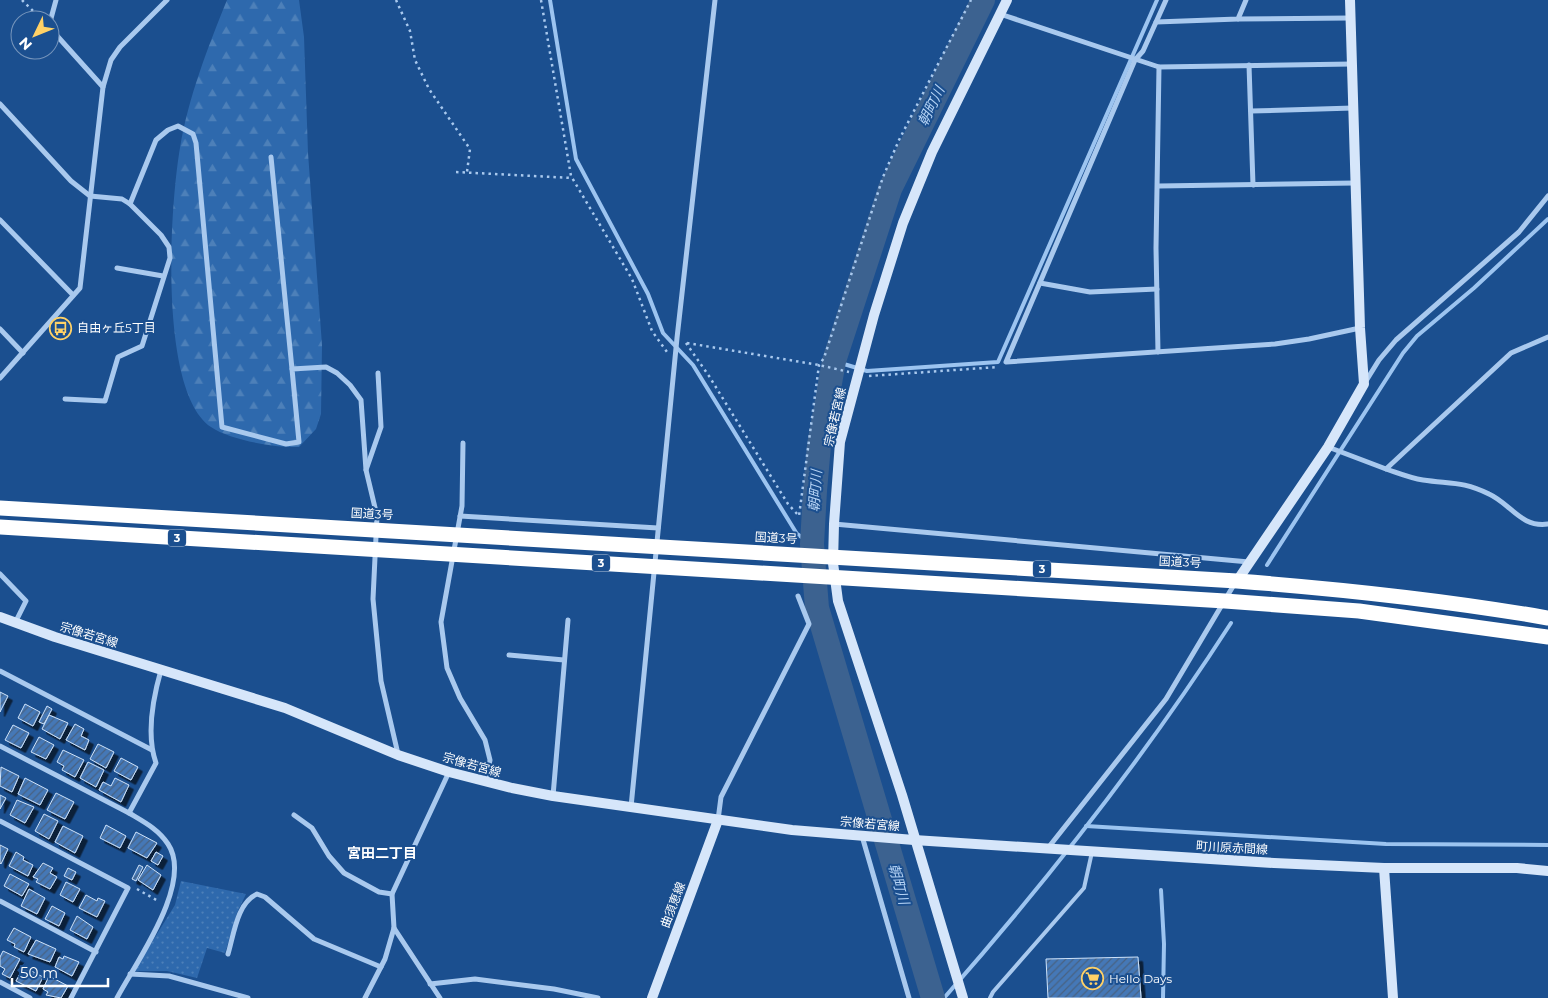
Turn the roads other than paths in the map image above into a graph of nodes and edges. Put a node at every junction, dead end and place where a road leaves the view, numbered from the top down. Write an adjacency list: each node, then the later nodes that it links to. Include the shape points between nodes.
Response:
1 (167, 0): 16 (street, via 120,47 112,60)
2 (716, 0): 52 (street)
3 (1007, 0): 7 (main road, 宗像若宮線)
4 (1166, 0): 10 (street)
5 (1246, 0): 9 (street)
6 (1350, 0): 8 (main road)
7 (1000, 14): 12 (street); 49 (main road, 宗像若宮線, via 932,152 902,223 840,442)
8 (1350, 18): 9 (street); 13 (main road)
9 (1238, 20): 10 (street)
10 (1156, 22): 12 (street)
11 (60, 39): 16 (street)
12 (1136, 60): 15 (street); 30 (street)
13 (1352, 64): 14 (street); 18 (main road)
14 (1250, 65): 15 (street); 19 (street)
15 (1159, 67): 23 (street)
16 (104, 87): 24 (street)
17 (0, 104): 24 (street, via 71,181)
18 (1354, 108): 19 (street); 21 (main road)
19 (1251, 111): 22 (street)
20 (271, 157): 38 (street)
21 (1356, 183): 22 (street); 33 (main road)
22 (1253, 184): 23 (street)
23 (1159, 186): 31 (street)
24 (90, 196): 26 (street); 32 (street, via 80,288)
25 (1547, 200): 41 (street, via 1519,232 1396,340)
26 (130, 204): 29 (street, via 169,246 170,258); 38 (street, via 156,140 178,126 193,134 222,427 286,444 299,442)
27 (0, 220): 32 (street)
28 (117, 268): 29 (street)
29 (163, 276): 42 (street, via 142,346 118,357 105,401)
30 (1040, 283): 31 (street, via 1090,292); 37 (street, via 1006,362)
31 (1157, 289): 37 (street)
32 (73, 295): 36 (street)
33 (1360, 328): 37 (street, via 1274,344); 41 (main road)
34 (0, 329): 36 (street)
35 (1548, 337): 45 (street, via 1511,353)
36 (24, 352): 40 (street)
37 (1158, 352)
38 (292, 370): 46 (street, via 326,367 350,385 361,400)
39 (378, 373): 46 (street, via 381,427)
40 (0, 378)
41 (1364, 384): 44 (main road)
42 (65, 398)
43 (463, 443): 48 (street)
44 (1328, 447): 45 (street); 53 (main road)
45 (1386, 469): 50 (street, via 1422,480 1475,486 1498,498 1519,517 1537,526)
46 (366, 470): 69 (street, via 377,516 373,599 380,681)
47 (0, 508): 55 (highway, 国道3号 / 3)
48 (460, 516): 52 (street); 71 (street, via 441,622 442,647 460,698 485,740 490,760)
49 (834, 524): 53 (street); 79 (main road, 宗像若宮線, via 833,563 838,601)
50 (1548, 524)
51 (0, 527): 57 (highway, 3)
52 (658, 528): 73 (street)
53 (1250, 562): 55 (main road)
54 (0, 574): 61 (street, via 26,601)
55 (1237, 581): 57 (street); 59 (highway, 国道3号 / 3, via 1349,590)
56 (798, 596): 76 (street, via 809,624 721,797)
57 (1225, 601): 62 (highway, 3, via 1359,611); 80 (street, via 1166,699)
58 (0, 617): 61 (main road, 宗像若宮線)
59 (1548, 618)
60 (568, 620): 64 (street)
61 (15, 623): 65 (main road, 宗像若宮線)
62 (1548, 637)
63 (509, 654): 64 (street)
64 (564, 660): 72 (street)
65 (161, 670): 68 (street, via 154,694); 69 (main road, 宗像若宮線, via 285,708)
66 (0, 671): 68 (street)
67 (0, 746): 74 (street)
68 (152, 750): 74 (street, via 156,763)
69 (398, 754): 70 (main road, 宗像若宮線)
70 (449, 772): 71 (main road, 宗像若宮線); 84 (street)
71 (486, 782): 72 (main road, 宗像若宮線)
72 (552, 796): 73 (main road, 宗像若宮線)
73 (631, 807): 76 (main road, 宗像若宮線)
74 (129, 813): 90 (street, via 154,828 169,845 175,876 172,894 162,916)
75 (294, 815): 84 (street, via 312,828 344,873 379,892)
76 (718, 820): 78 (main road, 宗像若宮線); 100 (main road, 曲須恵線)
77 (0, 821): 87 (street, via 128,888)
78 (862, 836): 79 (main road, 宗像若宮線); 101 (street)
79 (914, 840): 80 (main road, 町川原赤間線); 102 (main road)
80 (1048, 848): 81 (main road, 町川原赤間線)
81 (1092, 852): 82 (main road, 町川原赤間線); 103 (lane, via 1084,888)
82 (1384, 868): 83 (main road, 町川原赤間線); 104 (main road)
83 (1548, 871)
84 (392, 894): 86 (street)
85 (0, 901): 87 (street)
86 (394, 928): 89 (street); 92 (street)
87 (96, 952): 94 (street)
88 (228, 954): 89 (street, via 239,915 249,898 257,894 265,897 314,939)
89 (381, 967): 97 (street)
90 (130, 974): 95 (street); 96 (street, via 169,976)
91 (0, 982): 93 (street)
92 (430, 984): 98 (street); 99 (street, via 475,979)
93 (30, 998)
94 (71, 998)
95 (117, 998)
96 (248, 998)
97 (365, 998)
98 (440, 998)
99 (598, 998)
100 (652, 998)
101 (909, 998)
102 (963, 998)
103 (990, 998)
104 (1393, 998)

